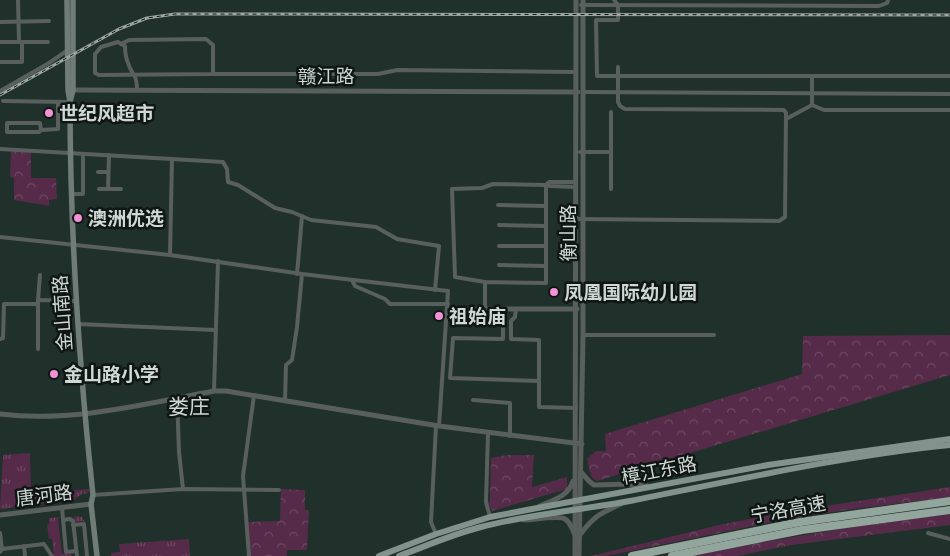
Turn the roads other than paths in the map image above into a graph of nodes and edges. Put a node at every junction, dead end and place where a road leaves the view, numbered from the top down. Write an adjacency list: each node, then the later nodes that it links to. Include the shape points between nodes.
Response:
1 (18, 0): 11 (street)
2 (66, 0): 16 (main road, 金山南路)
3 (72, 0): 25 (main road, 金山南路)
4 (614, 0): 8 (street)
5 (888, 0): 8 (street, via 880,6)
6 (576, 3): 7 (street); 19 (street, 衡山路)
7 (583, 3): 8 (street); 29 (street, 衡山路)
8 (618, 5): 22 (street, via 618,20 596,20 597,76)
9 (49, 21): 11 (street)
10 (0, 22): 11 (street)
11 (19, 22): 13 (street)
12 (0, 42): 13 (street)
13 (20, 42): 14 (street); 17 (street, via 22,62)
14 (48, 42)
15 (121, 44): 20 (street, via 125,46); 20 (street, via 101,47 95,54 95,73); 21 (street, via 129,40 206,39 212,44)
16 (68, 50): 25 (main road, 金山南路); 27 (street)
17 (1, 62)
18 (618, 67): 22 (street)
19 (575, 72): 21 (street, via 397,70 378,74); 28 (street, 衡山路)
20 (134, 74): 21 (street); 26 (street)
21 (213, 74)
22 (618, 76): 23 (street); 30 (street)
23 (812, 76): 24 (street); 31 (street)
24 (950, 76)
25 (70, 90): 26 (street, 赣江路); 35 (main road, 金山南路, via 73,98)
26 (137, 90): 28 (street, 赣江路)
27 (0, 91)
28 (575, 92): 29 (street, 赣江路); 42 (street, 衡山路)
29 (583, 92): 30 (street); 43 (street, 衡山路)
30 (618, 93): 31 (street); 39 (street, via 618,102 625,109 784,110)
31 (812, 94): 32 (street); 36 (street)
32 (950, 94)
33 (3, 101): 34 (street)
34 (58, 102): 35 (street); 40 (street, via 58,129)
35 (70, 102): 45 (main road, 金山南路)
36 (812, 105): 37 (street, via 824,110); 39 (street)
37 (950, 110)
38 (611, 112): 44 (street)
39 (786, 119): 64 (street, via 786,208 785,217 779,221)
40 (41, 130): 40 (street, via 40,123 7,123 7,132)
41 (0, 149): 45 (street)
42 (576, 152): 43 (street); 53 (street, 衡山路)
43 (583, 152): 44 (street); 64 (street, 衡山路)
44 (611, 152): 58 (street)
45 (70, 154): 46 (street); 51 (main road, 金山南路)
46 (83, 154): 47 (street); 52 (street)
47 (109, 155): 48 (street); 50 (street)
48 (172, 159): 62 (street, via 223,162 228,182 275,208); 71 (street)
49 (98, 172): 50 (street)
50 (108, 172): 56 (street)
51 (71, 173): 52 (street); 59 (main road, 金山南路)
52 (83, 173): 59 (street, via 83,194)
53 (576, 184): 54 (street, via 549,182); 63 (street, 衡山路)
54 (546, 185): 61 (street); 78 (street, via 493,184 482,188 452,189 455,277)
55 (99, 189): 56 (street)
56 (108, 189): 57 (street)
57 (121, 189)
58 (611, 189)
59 (71, 194): 68 (main road, 金山南路)
60 (498, 205): 61 (street)
61 (546, 206): 66 (street)
62 (302, 216): 75 (street); 79 (street, via 310,220 376,226 397,239 439,246)
63 (576, 219): 64 (street); 87 (street, 衡山路)
64 (583, 219): 88 (street, 衡山路)
65 (500, 224): 66 (street)
66 (546, 226): 70 (street)
67 (0, 237): 68 (street)
68 (72, 244): 71 (street); 80 (main road, 金山南路)
69 (499, 246): 70 (street)
70 (546, 246): 74 (street)
71 (170, 255): 72 (street)
72 (218, 261): 75 (street); 90 (street)
73 (499, 265): 74 (street)
74 (546, 266): 78 (street, via 546,284)
75 (299, 274): 77 (street); 101 (street, via 297,327 292,360 286,365)
76 (40, 275): 81 (street)
77 (352, 280): 79 (street); 83 (street, via 355,286 390,304)
78 (484, 282): 84 (street)
79 (435, 290): 83 (street, via 448,291)
80 (76, 301): 81 (street); 89 (main road, 金山南路)
81 (38, 302): 82 (street); 96 (street)
82 (2, 304): 93 (street, via 3,338)
83 (448, 306): 84 (street); 106 (street)
84 (484, 309): 85 (street)
85 (500, 309): 86 (street); 94 (street)
86 (516, 309): 87 (street); 95 (street)
87 (576, 309): 88 (street); 103 (street, 衡山路)
88 (584, 309): 91 (street, 衡山路)
89 (78, 324): 90 (street); 105 (main road, 金山南路)
90 (215, 330): 98 (street)
91 (583, 335): 92 (street); 110 (street, 衡山路)
92 (714, 335)
93 (0, 339)
94 (503, 339): 95 (street); 97 (street, via 453,338 450,378)
95 (511, 339): 97 (street, via 539,340)
96 (38, 349)
97 (539, 381): 103 (street, via 539,407)
98 (214, 392): 99 (street); 100 (street)
99 (254, 395): 101 (street); 115 (street)
100 (177, 398): 105 (street); 114 (street)
101 (285, 400): 106 (street)
102 (473, 400): 108 (street, via 510,403)
103 (576, 408): 110 (street, 衡山路)
104 (0, 414): 105 (street)
105 (84, 414): 117 (main road, 金山南路)
106 (438, 426): 107 (street); 133 (street, via 431,522)
107 (488, 433): 108 (street); 127 (street, via 486,502)
108 (510, 436): 110 (street)
109 (950, 439): 113 (main road, 樟江东路, via 797,460)
110 (578, 444): 112 (street, 衡山路)
111 (950, 445): 119 (main road, 樟江东路, via 768,472)
112 (578, 471): 113 (street, via 594,484); 118 (street, 衡山路); 123 (street, via 572,487 561,497)
113 (652, 487): 118 (main road, 樟江东路)
114 (183, 489): 115 (street); 117 (street)
115 (243, 489): 116 (street); 144 (street)
116 (279, 490)
117 (93, 495): 121 (main road, 金山南路)
118 (578, 501): 123 (main road, 樟江东路); 124 (street, 衡山路)
119 (629, 501): 124 (main road, 樟江东路); 134 (street, via 599,513)
120 (950, 501): 149 (highway, 宁洛高速, via 800,522)
121 (91, 504): 122 (street, 唐河路); 138 (main road, 金山南路)
122 (62, 508): 126 (street, 唐河路); 129 (street)
123 (532, 508): 127 (main road, 樟江东路)
124 (578, 510): 128 (main road, 樟江东路); 134 (street, 衡山路)
125 (950, 510): 150 (highway, 宁洛高速, via 802,530)
126 (0, 515)
127 (490, 517): 133 (main road, 樟江东路)
128 (518, 519): 134 (street, via 566,519); 146 (main road, 樟江东路, via 481,527)
129 (63, 520): 130 (street, via 72,520); 139 (street, via 66,552)
130 (74, 525): 139 (street); 142 (street, via 84,524)
131 (0, 533): 137 (street)
132 (928, 533): 135 (street)
133 (436, 534): 145 (main road, 樟江东路)
134 (577, 536): 147 (street, 衡山路); 148 (street, 衡山路)
135 (950, 539)
136 (24, 546): 137 (street); 140 (street); 141 (street, via 44,544)
137 (1, 550)
138 (97, 553): 143 (main road, 金山南路)
139 (77, 554)
140 (25, 556)
141 (52, 556)
142 (87, 556)
143 (103, 556)
144 (249, 556)
145 (379, 556)
146 (399, 556)
147 (575, 556)
148 (579, 556)
149 (632, 556)
150 (672, 556)

